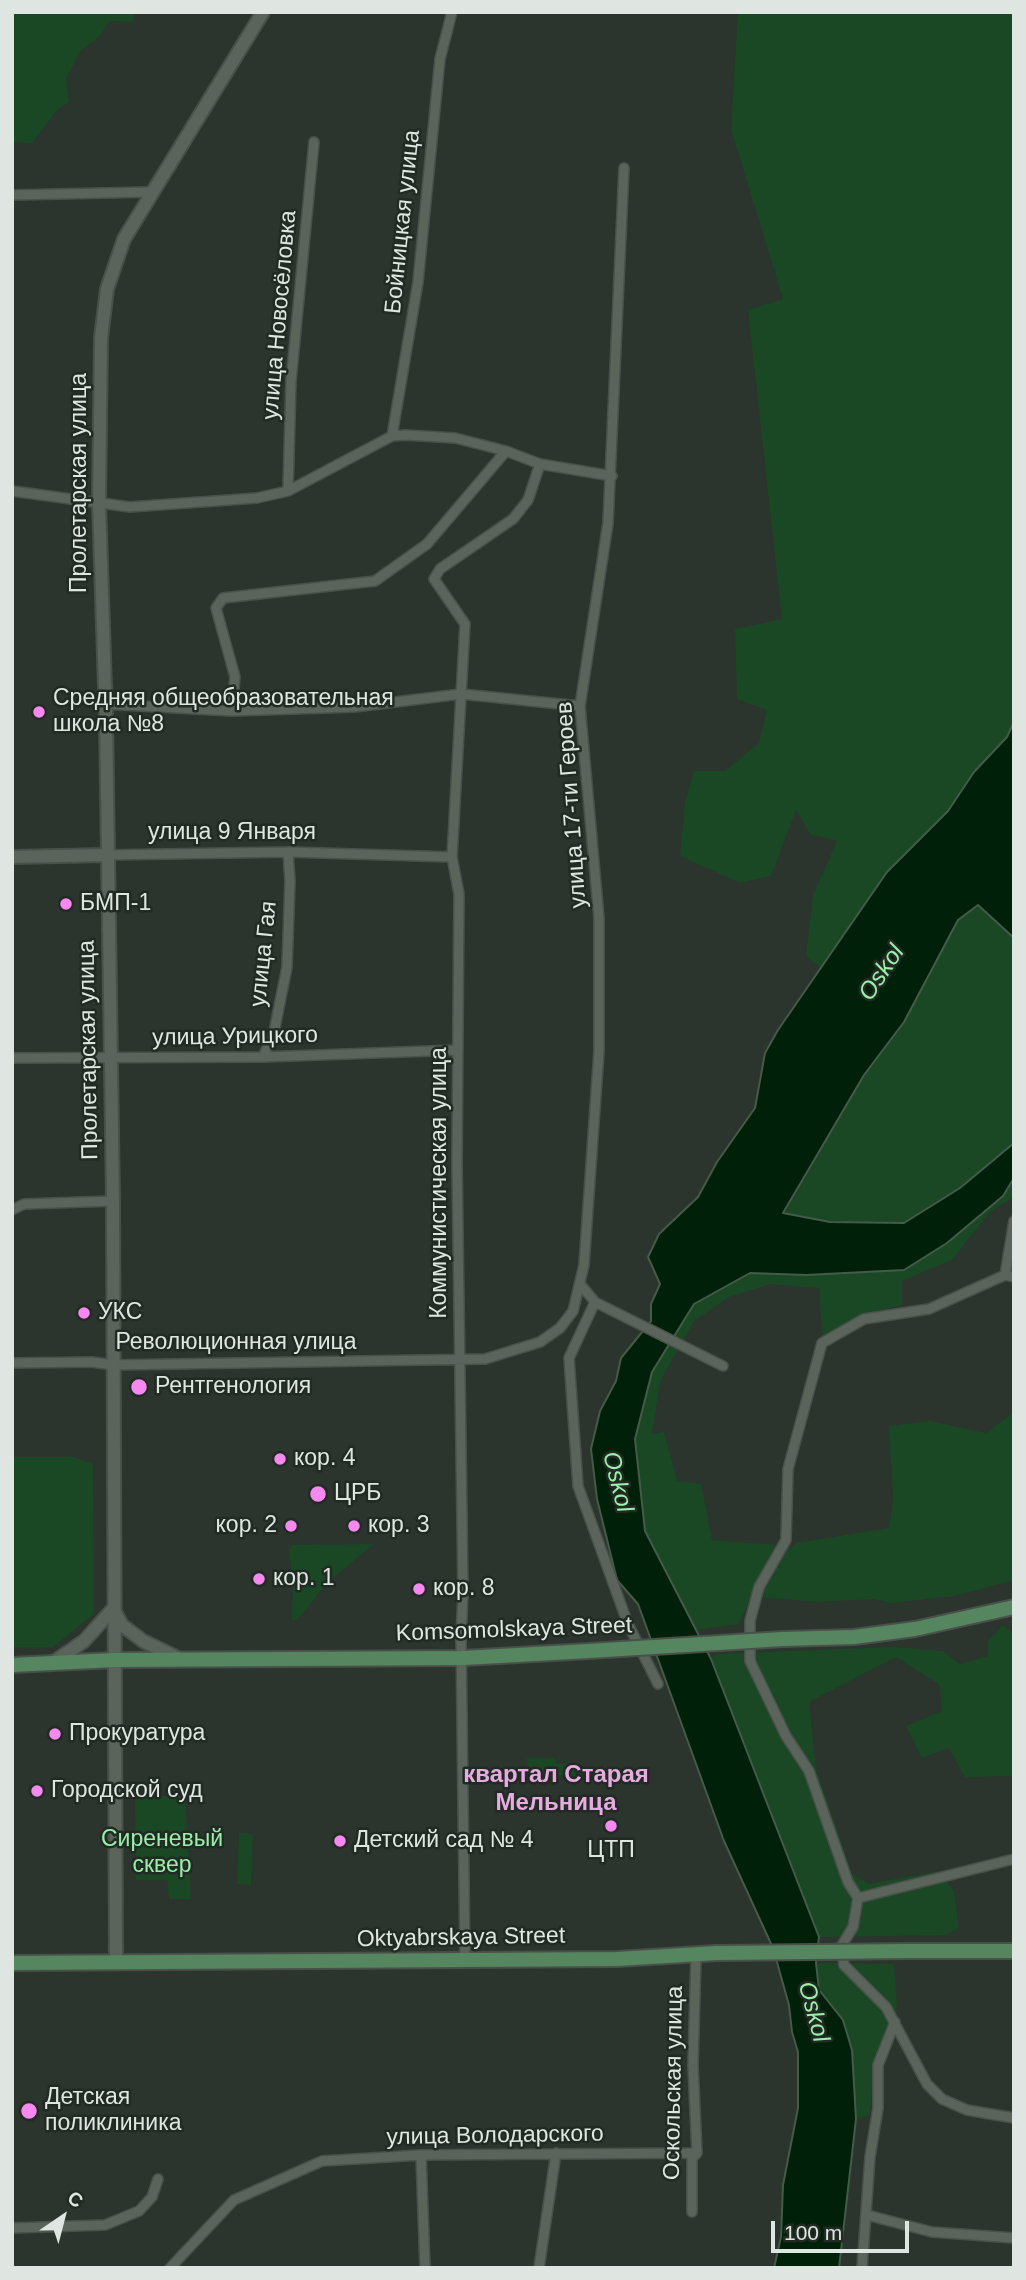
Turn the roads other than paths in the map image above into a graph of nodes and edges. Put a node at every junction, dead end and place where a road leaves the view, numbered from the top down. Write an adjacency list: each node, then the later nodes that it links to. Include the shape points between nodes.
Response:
1 (263, 12): 5 (main road, Пролетарская улица)
2 (452, 12): 7 (street, Бойницкая улица, via 440,59 418,282)
3 (314, 142): 12 (street, улица Новосёловка, via 291,381)
4 (624, 168): 10 (street, улица 17-ти Героев)
5 (150, 192): 6 (street); 13 (main road, Пролетарская улица, via 124,239 107,289 101,338)
6 (12, 195)
7 (392, 436): 8 (street, via 455,438); 12 (street)
8 (506, 451): 9 (street); 17 (street, via 427,544 376,581 223,598 216,608 235,677)
9 (540, 464): 10 (street); 14 (street, Коммунистическая улица, via 528,499 513,519 440,569 434,579 465,624)
10 (612, 476): 16 (street, улица 17-ти Героев)
11 (12, 491): 13 (street)
12 (288, 491): 13 (street, via 257,498 130,507)
13 (99, 503): 15 (main road, Пролетарская улица)
14 (461, 694): 16 (street); 17 (street, via 355,707); 21 (street, Коммунистическая улица)
15 (105, 704): 17 (street); 19 (main road, Пролетарская улица)
16 (580, 706): 30 (street, улица 17-ти Героев, via 599,918 597,1100)
17 (232, 711)
18 (288, 852): 19 (street, улица 9 Января); 21 (street, улица 9 Января); 24 (street, улица Гая, via 287,967 275,1032)
19 (106, 855): 20 (main road, улица 9 Января); 23 (main road, Пролетарская улица)
20 (12, 857)
21 (452, 857): 22 (street, Коммунистическая улица, via 459,894)
22 (458, 1050): 24 (street, улица Урицкого); 32 (street, Коммунистическая улица)
23 (110, 1057): 24 (street, улица Урицкого); 25 (street, улица Урицкого); 26 (main road, Пролетарская улица)
24 (263, 1057)
25 (12, 1058)
26 (113, 1201): 27 (street, via 24,1204); 34 (main road, Пролетарская улица)
27 (12, 1210)
28 (1014, 1221): 29 (street)
29 (1009, 1276): 45 (street, via 929,1309 864,1319 822,1342 788,1469 786,1540 759,1587 752,1611 750,1661 786,1736 809,1771 848,1882)
30 (581, 1285): 31 (street); 32 (street, улица 17-ти Героев, via 567,1320 540,1342 504,1354)
31 (595, 1302): 35 (street); 43 (street, via 569,1358 578,1486 628,1624)
32 (460, 1360): 34 (street, Революционная улица); 38 (street, Коммунистическая улица)
33 (12, 1363): 34 (street, Революционная улица)
34 (113, 1365): 37 (main road, Пролетарская улица)
35 (723, 1366)
36 (1014, 1607): 38 (main road, Komsomolskaya Street, bridge, via 854,1637)
37 (113, 1609): 39 (main road, Пролетарская улица); 40 (main road, via 122,1625); 41 (main road, via 84,1641)
38 (463, 1658): 40 (main road, Komsomolskaya Street); 48 (street, Коммунистическая улица)
39 (114, 1660): 40 (main road, Komsomolskaya Street); 41 (main road, Komsomolskaya Street); 49 (main road, Пролетарская улица)
40 (181, 1660)
41 (50, 1664): 42 (main road, Komsomolskaya Street)
42 (12, 1665)
43 (658, 1684)
44 (1014, 1858): 45 (street)
45 (858, 1898): 51 (street, via 853,1927 841,1947 844,1965)
46 (1010, 1950): 47 (main road, Oktyabrskaya Street, bridge)
47 (696, 1955): 48 (main road, Oktyabrskaya Street); 54 (street, Оскольская улица)
48 (465, 1960): 49 (main road, Oktyabrskaya Street)
49 (116, 1962): 50 (main road, Oktyabrskaya Street)
50 (12, 1963)
51 (895, 2022): 52 (street, via 927,2084 942,2099 967,2110); 58 (street, via 878,2065)
52 (1014, 2118)
53 (556, 2153): 54 (street, улица Володарского); 55 (street, улица Володарского); 63 (street)
54 (696, 2153): 57 (street, Оскольская улица, via 692,2158)
55 (421, 2155): 61 (street, улица Володарского, via 338,2158 297,2170 234,2200); 62 (street)
56 (158, 2179): 59 (street, via 152,2197 139,2211 105,2225)
57 (692, 2212)
58 (867, 2215): 60 (street, via 932,2232); 64 (street)
59 (12, 2228)
60 (1014, 2238)
61 (170, 2268)
62 (425, 2268)
63 (539, 2268)
64 (862, 2268)

